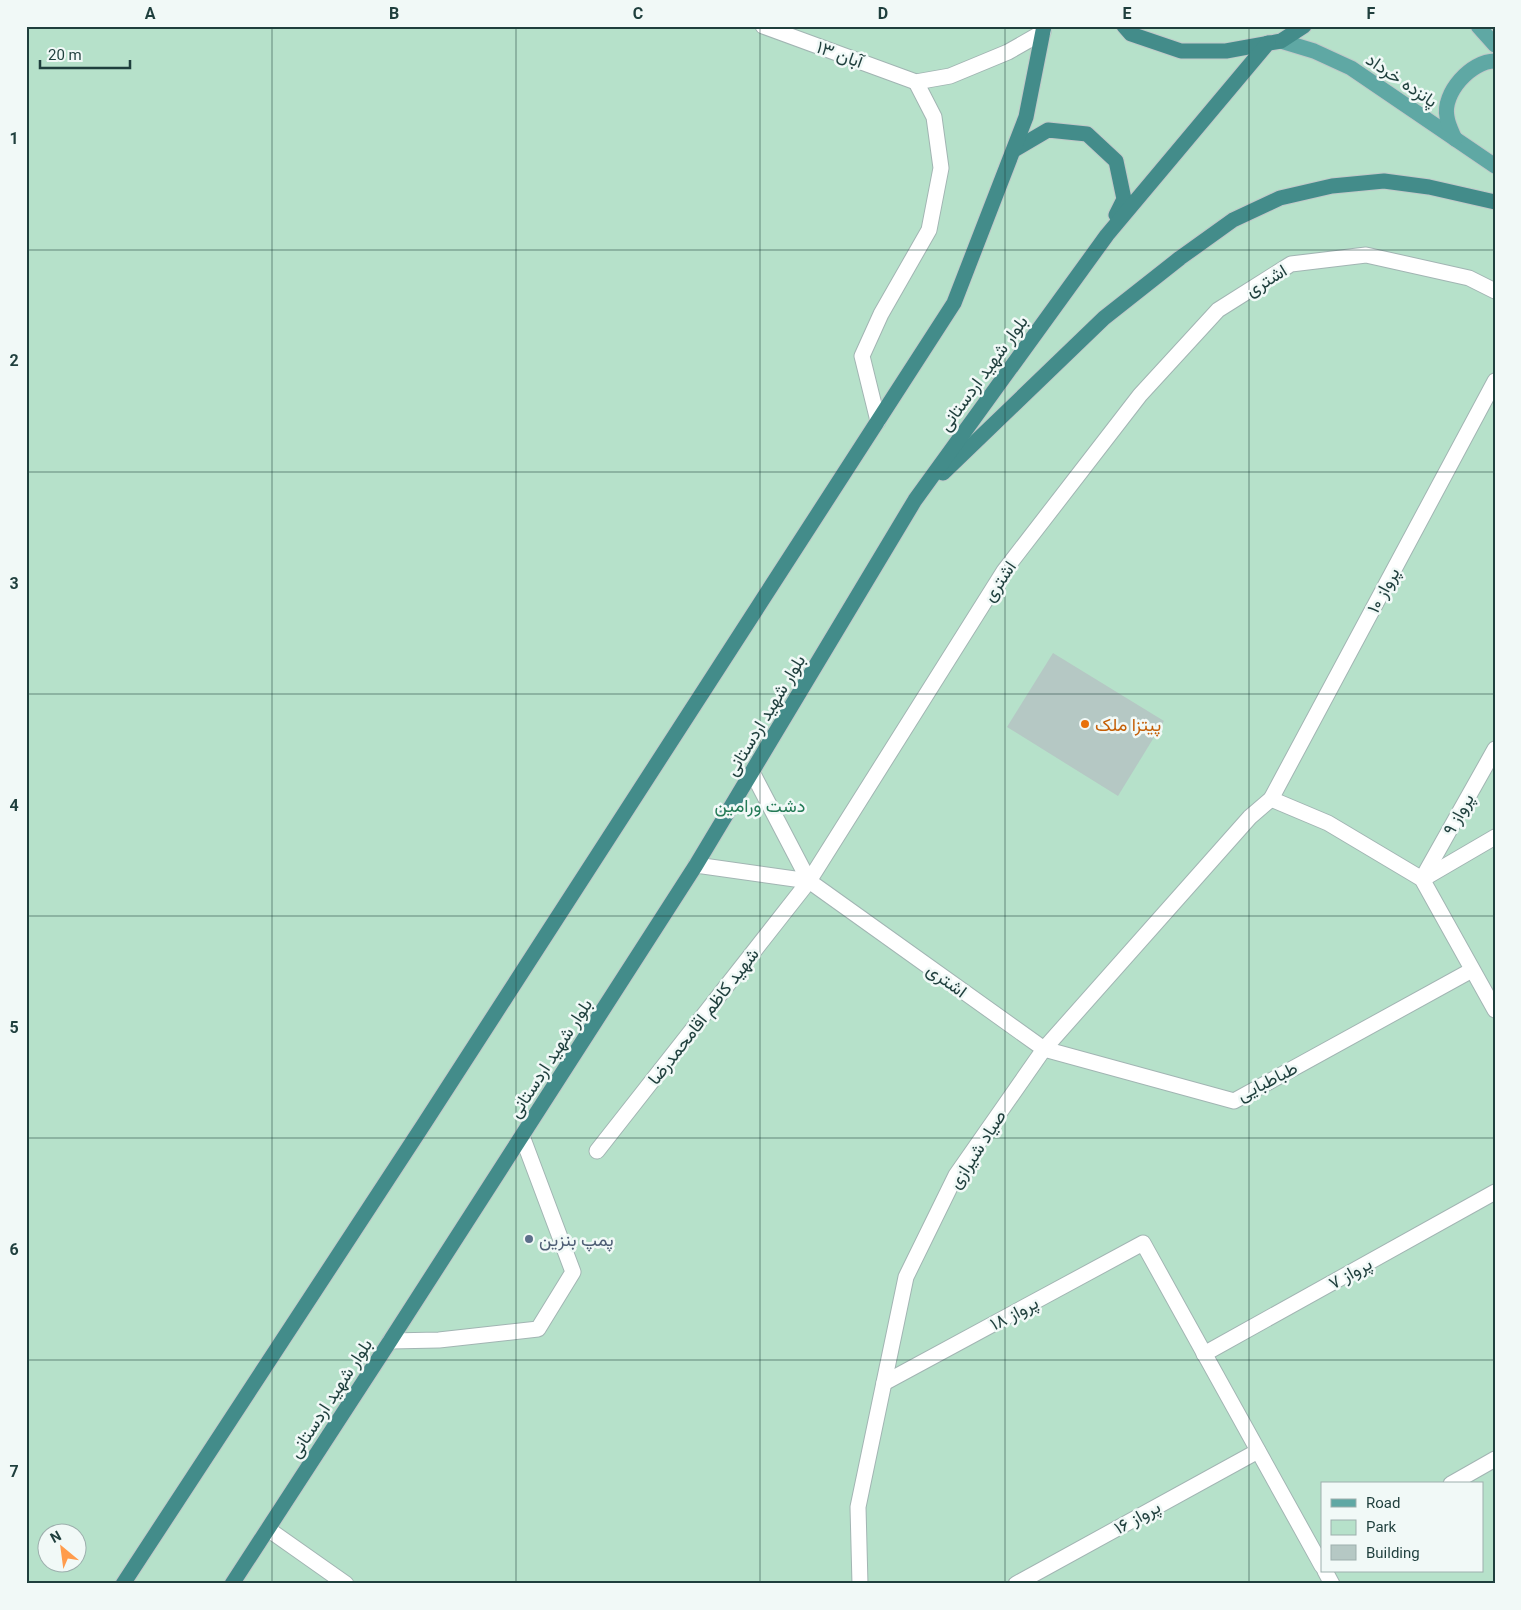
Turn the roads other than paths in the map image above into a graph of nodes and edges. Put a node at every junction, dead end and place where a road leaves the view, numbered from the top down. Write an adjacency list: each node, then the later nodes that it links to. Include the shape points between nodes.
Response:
1 (763, 26): 9 (street, ۱۳ آبان)
2 (1124, 26): 6 (highway, via 1131,34 1181,51 1226,51)
3 (1304, 26): 6 (highway)
4 (1478, 26): 7 (main road)
5 (1043, 29): 9 (street, via 1008,52 950,76); 11 (highway, via 1026,117)
6 (1274, 42): 10 (main road, پانزده خرداد, via 1314,51 1351,68); 14 (highway, بلوار شهید اردستانی)
7 (1495, 45)
8 (1495, 61): 10 (main road, via 1471,70 1457,82 1449,98 1446,116)
9 (916, 82): 17 (street, via 934,117 941,168 929,230 881,314 862,356)
10 (1455, 139): 12 (main road, پانزده خرداد)
11 (1014, 150): 14 (highway, via 1048,130 1087,134 1116,161 1124,199); 17 (highway, via 954,303)
12 (1495, 166)
13 (1495, 202): 18 (highway, via 1384,181 1332,186 1280,198 1233,220 1104,318)
14 (1107, 235): 18 (highway, بلوار شهید اردستانی)
15 (1495, 291): 25 (street, اشتری, via 1468,278 1366,255 1291,264 1218,310 1140,395 1004,572)
16 (1495, 381): 21 (street, پرواز ۱۰)
17 (878, 420): 41 (highway)
18 (915, 500): 20 (highway, بلوار شهید اردستانی)
19 (1495, 749): 24 (street, پرواز ۹)
20 (752, 772): 23 (highway, بلوار شهید اردستانی); 25 (street)
21 (1271, 799): 24 (street, via 1328,823); 28 (street, صیاد شیرازی, via 1250,817)
22 (1495, 837): 24 (street)
23 (696, 865): 25 (street); 29 (highway, بلوار شهید اردستانی)
24 (1422, 879): 26 (street)
25 (809, 881): 28 (street, اشتری); 30 (street, شهید کاظم اقامحمدرضا)
26 (1472, 970): 27 (street); 28 (street, طباطبایی, via 1234,1101)
27 (1495, 1010)
28 (1044, 1049): 34 (street, صیاد شیرازی, via 956,1175 906,1277)
29 (522, 1136): 32 (highway, بلوار شهید اردستانی); 32 (street, via 573,1272 538,1329 439,1340)
30 (597, 1151)
31 (1495, 1192): 33 (street, پرواز ۷)
32 (390, 1341): 38 (highway, بلوار شهید اردستانی)
33 (1204, 1354): 34 (street, پرواز ۱۸, via 1143,1243); 35 (street)
34 (884, 1383): 44 (street, صیاد شیرازی, via 858,1507)
35 (1258, 1451): 39 (street); 45 (street, پرواز ۱۶)
36 (1495, 1459): 37 (street)
37 (1455, 1482)
38 (268, 1529): 42 (highway, بلوار شهید اردستانی); 43 (street)
39 (1321, 1560)
40 (1326, 1572): 46 (street)
41 (123, 1584)
42 (232, 1584)
43 (346, 1584)
44 (860, 1584)
45 (1016, 1584)
46 (1332, 1584)

